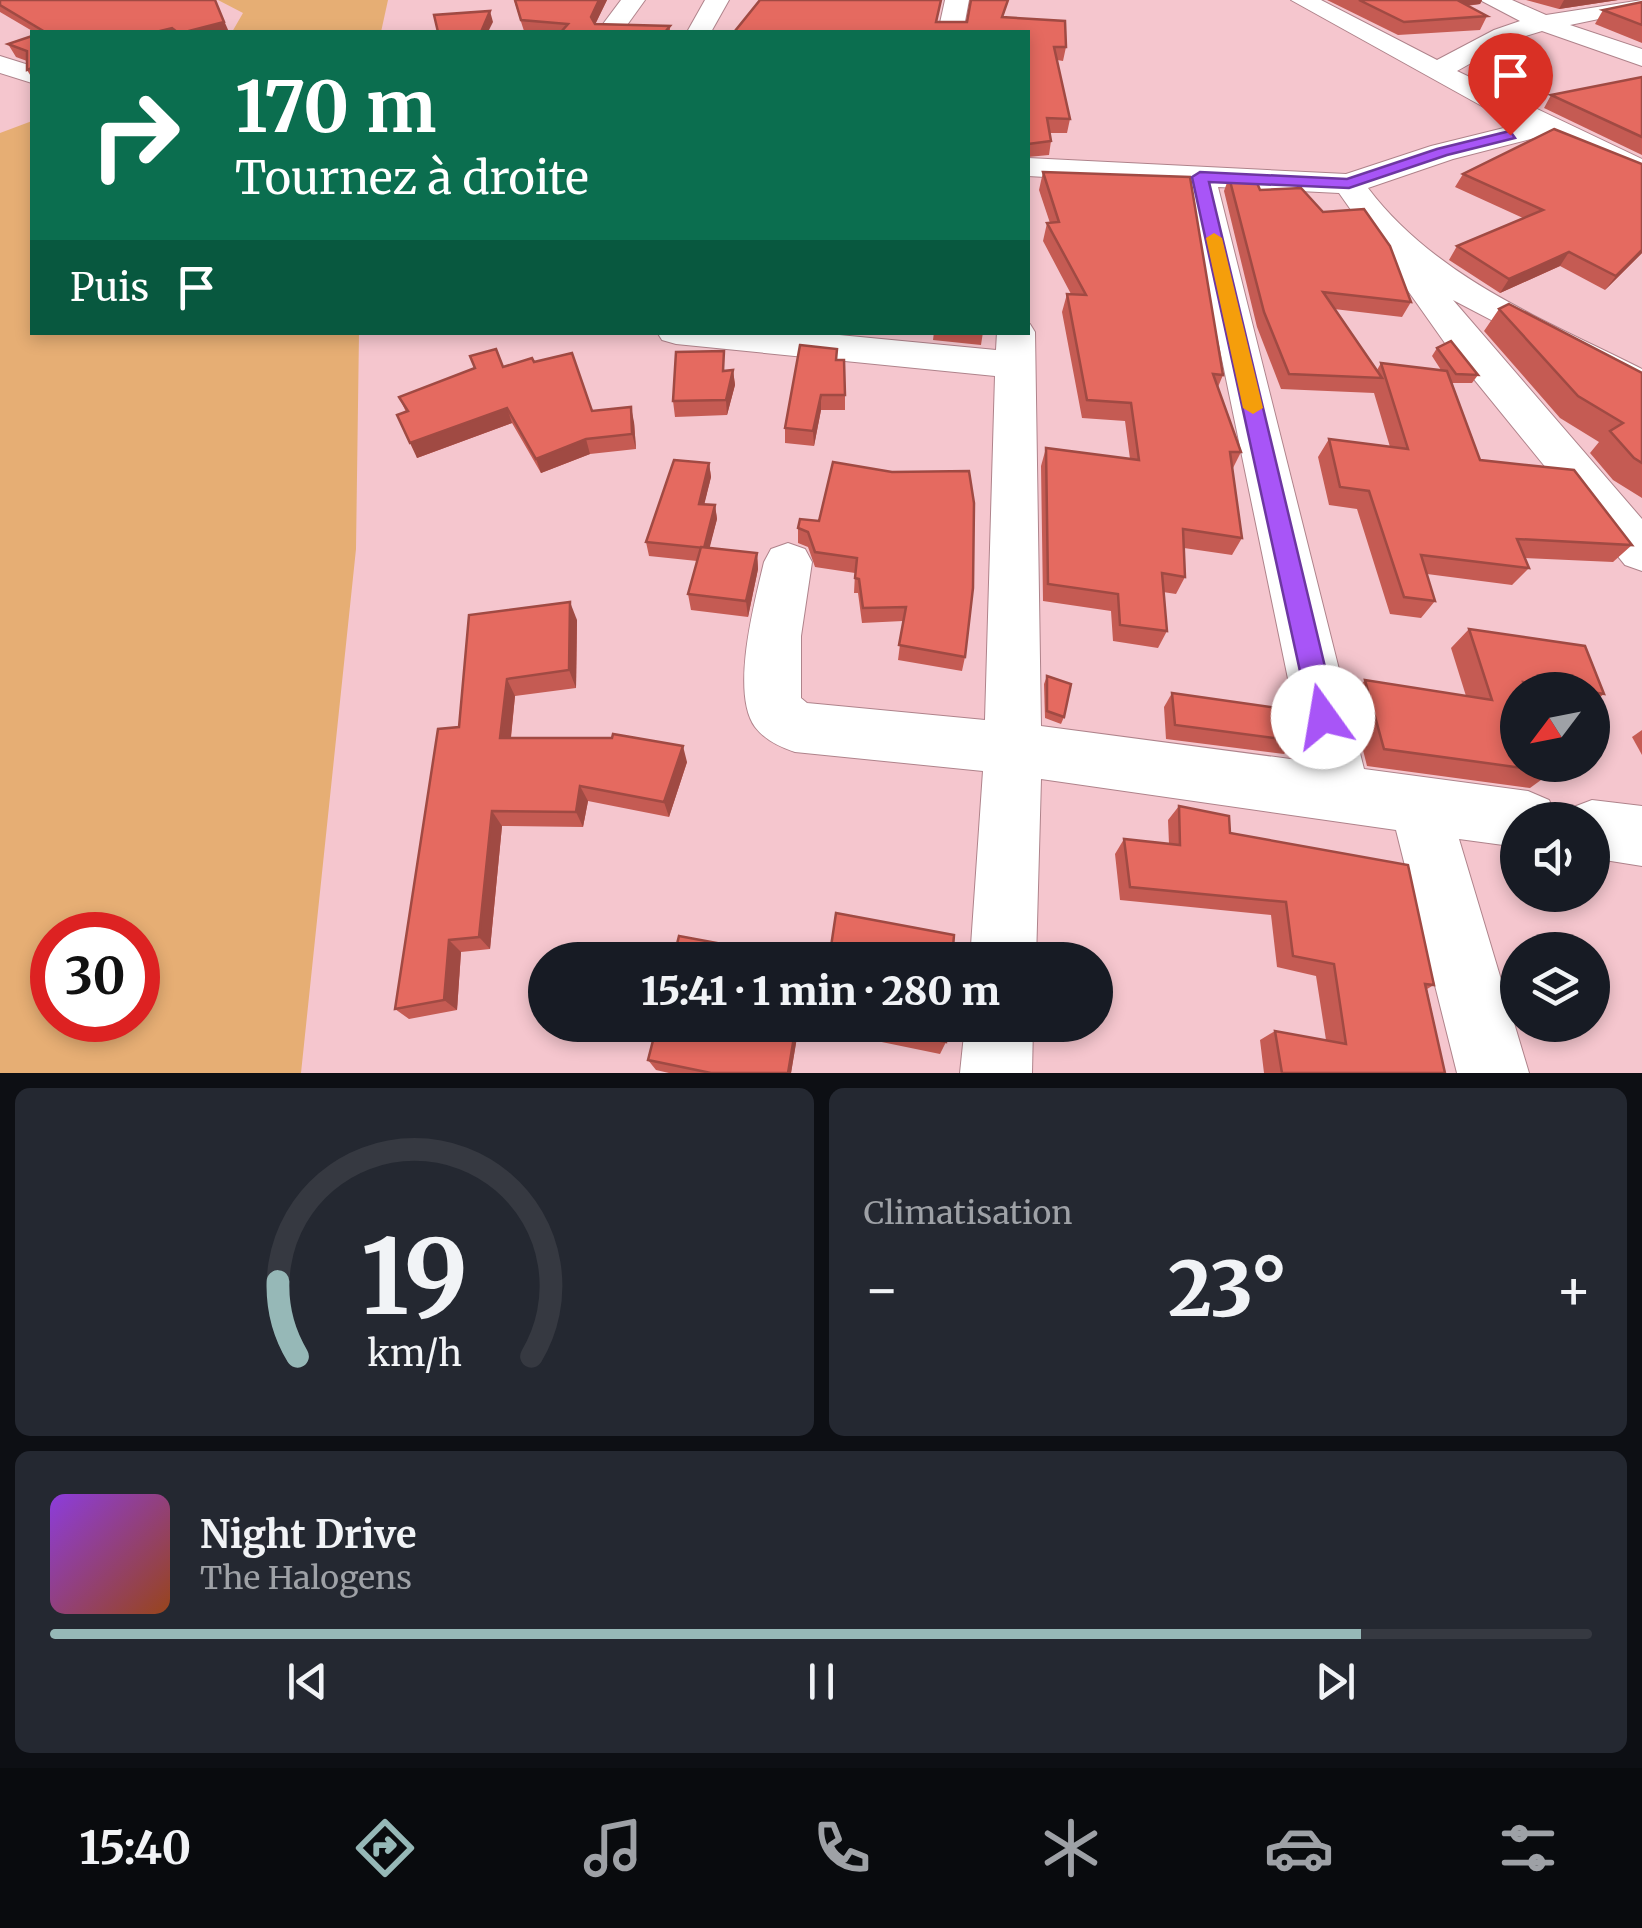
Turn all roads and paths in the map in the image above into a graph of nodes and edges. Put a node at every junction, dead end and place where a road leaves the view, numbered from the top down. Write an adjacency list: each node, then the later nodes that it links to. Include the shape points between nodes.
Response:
1 (633, 0): 8 (street)
2 (717, 0): 9 (street)
3 (957, 0): 10 (street)
4 (1304, 0): 13 (street)
5 (1492, 0): 7 (street)
6 (1642, 3): 7 (street)
7 (1541, 23): 11 (street); 13 (street, via 1503,35)
8 (610, 30)
9 (701, 30)
10 (951, 30)
11 (1642, 58)
12 (0, 64): 14 (street)
13 (1435, 72): 15 (street)
14 (30, 73)
15 (1544, 127): 17 (street); 19 (street)
16 (1030, 167): 18 (street)
17 (1642, 170)
18 (1200, 177): 19 (street); 27 (street)
19 (1349, 184): 20 (street)
20 (1390, 240): 23 (street, via 1436,273); 24 (street, via 1460,336)
21 (719, 335): 22 (street)
22 (1016, 348): 26 (street)
23 (1642, 386)
24 (1642, 552)
25 (788, 562): 26 (street, via 775,624 773,695 784,721)
26 (1010, 748): 27 (street); 32 (street)
27 (1341, 794): 28 (street)
28 (1419, 805): 29 (street); 35 (street)
29 (1500, 816)
30 (1610, 832): 31 (street)
31 (1642, 836)
32 (1004, 942)
33 (998, 1042): 34 (street)
34 (996, 1073)
35 (1493, 1073)

